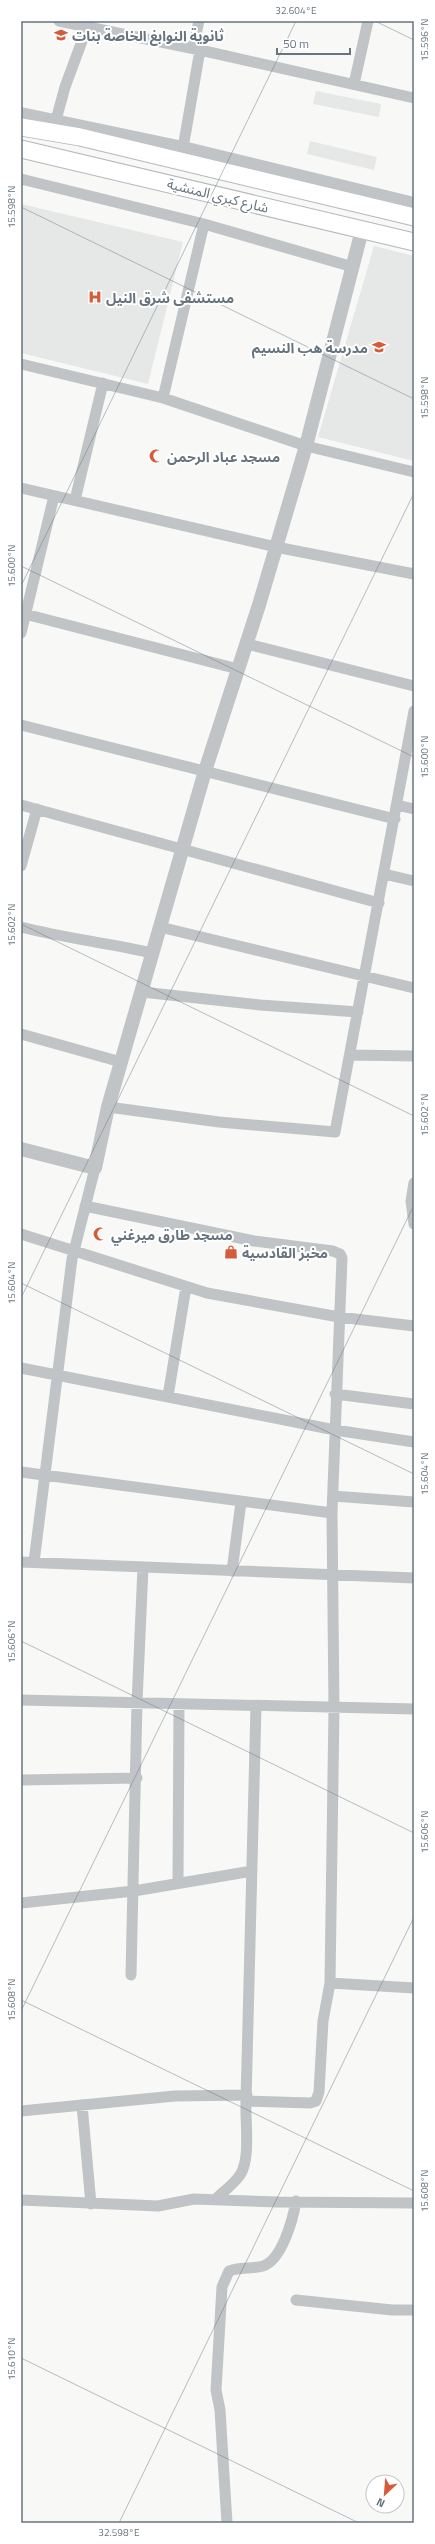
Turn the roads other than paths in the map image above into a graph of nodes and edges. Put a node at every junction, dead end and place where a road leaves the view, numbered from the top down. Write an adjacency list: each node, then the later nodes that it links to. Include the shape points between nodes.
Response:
1 (59, 21): 4 (street)
2 (199, 21): 5 (street)
3 (368, 21): 6 (street)
4 (88, 24): 5 (street); 9 (street)
5 (197, 49): 6 (street); 11 (street)
6 (354, 84): 7 (street)
7 (414, 98)
8 (21, 114): 9 (street)
9 (56, 120): 11 (street)
10 (21, 127): 15 (main road, شارع كبري المنشية, via 80,137)
11 (183, 148): 14 (street)
12 (21, 149): 17 (main road, شارع كبري المنشية, via 77,160)
13 (21, 179): 16 (street)
14 (414, 204)
15 (414, 217)
16 (204, 224): 19 (street); 22 (street)
17 (362, 230): 18 (main road, شارع كبري المنشية); 19 (street)
18 (414, 242)
19 (353, 267): 23 (street)
20 (21, 364): 21 (street)
21 (103, 383): 22 (street); 27 (street)
22 (163, 398): 23 (street)
23 (306, 446): 24 (street); 28 (street)
24 (414, 472)
25 (21, 488): 26 (street)
26 (54, 496): 27 (street); 30 (street)
27 (75, 500): 28 (street)
28 (276, 547): 29 (street); 32 (street)
29 (414, 574)
30 (23, 613): 31 (street); 33 (street)
31 (21, 633)
32 (247, 644): 33 (street); 34 (street)
33 (238, 669): 37 (street)
34 (414, 686)
35 (414, 711): 39 (street)
36 (21, 725): 37 (street)
37 (205, 771): 42 (street); 43 (street)
38 (21, 805): 40 (street)
39 (397, 805): 41 (street); 42 (street)
40 (37, 809): 43 (street); 44 (street)
41 (414, 809)
42 (395, 819): 45 (street)
43 (182, 850): 47 (street); 49 (street)
44 (21, 866)
45 (384, 874): 46 (street); 47 (street)
46 (414, 881)
47 (379, 903): 51 (street)
48 (21, 927): 50 (street, via 67,938 97,940)
49 (160, 927): 50 (street); 51 (street)
50 (152, 953): 53 (street)
51 (365, 974): 52 (street); 54 (street)
52 (414, 988)
53 (142, 992): 54 (street, via 260,1005); 58 (street)
54 (358, 1012): 56 (street)
55 (21, 1034): 58 (street)
56 (351, 1055): 57 (street); 59 (street, via 337,1129 331,1133 219,1122)
57 (414, 1056)
58 (121, 1062): 59 (street)
59 (108, 1107): 61 (street)
60 (21, 1149): 61 (street)
61 (95, 1168): 63 (street)
62 (414, 1183): 64 (street, via 411,1201)
63 (85, 1206): 66 (street); 68 (street, via 254,1242 337,1252 342,1263)
64 (414, 1224)
65 (21, 1234): 66 (street)
66 (74, 1250): 67 (street); 71 (street)
67 (186, 1288): 68 (street, via 250,1303); 73 (street)
68 (339, 1317): 69 (street); 72 (street)
69 (414, 1326)
70 (21, 1368): 71 (street)
71 (56, 1374): 73 (street); 78 (street)
72 (335, 1394): 74 (street); 75 (street)
73 (168, 1396): 75 (street)
74 (414, 1404)
75 (335, 1430): 76 (street); 79 (street)
76 (414, 1442)
77 (21, 1472): 78 (street)
78 (45, 1476): 80 (street); 84 (street)
79 (333, 1496): 81 (street); 82 (street)
80 (241, 1502): 82 (street); 86 (street)
81 (414, 1502)
82 (332, 1513): 87 (street)
83 (21, 1562): 84 (street)
84 (34, 1562): 85 (street)
85 (143, 1567): 86 (street); 90 (street)
86 (232, 1571): 87 (street)
87 (333, 1575): 88 (street); 93 (street)
88 (414, 1578)
89 (21, 1700): 90 (street)
90 (137, 1703): 91 (street); 95 (street)
91 (179, 1704): 92 (street); 98 (street)
92 (256, 1706): 93 (street); 97 (street)
93 (334, 1708): 94 (street); 102 (street)
94 (414, 1709)
95 (137, 1778): 96 (street); 99 (street)
96 (21, 1780)
97 (252, 1871): 98 (street); 104 (street)
98 (178, 1883): 99 (street)
99 (134, 1891): 100 (street); 101 (street)
100 (21, 1903)
101 (131, 1975)
102 (330, 1983): 103 (street); 104 (street, via 323,2022 319,2092 316,2101 310,2103)
103 (414, 1988)
104 (246, 2098): 105 (street, via 174,2096); 107 (street, via 247,2153 244,2167 240,2175)
105 (82, 2105): 106 (street); 111 (street)
106 (21, 2111)
107 (216, 2199): 109 (street); 111 (street, via 187,2200 158,2206)
108 (21, 2200): 111 (street)
109 (296, 2201): 110 (street); 114 (street, via 289,2234 270,2262 229,2271 222,2287 216,2380)
110 (414, 2203)
111 (91, 2204)
112 (296, 2300): 113 (street)
113 (414, 2310)
114 (227, 2523)

